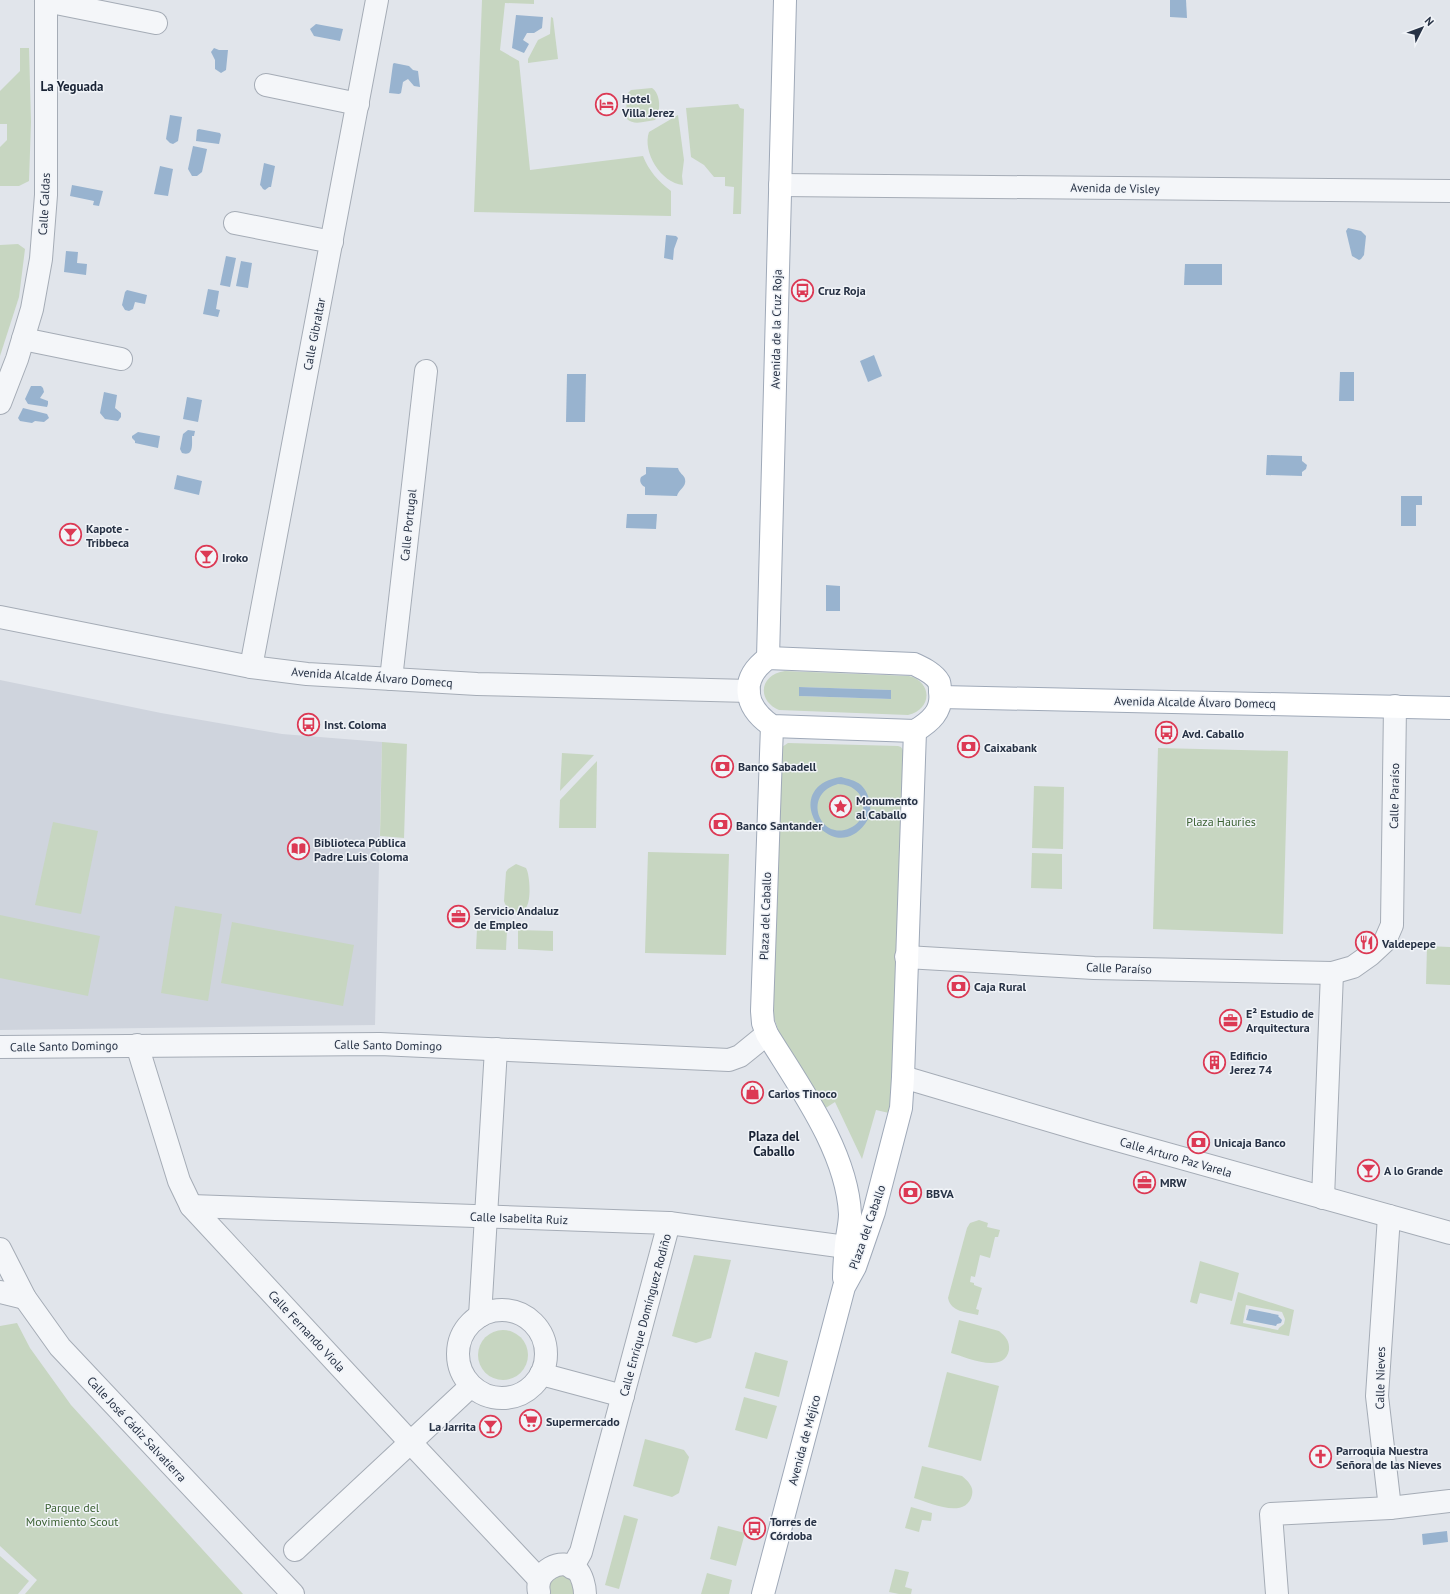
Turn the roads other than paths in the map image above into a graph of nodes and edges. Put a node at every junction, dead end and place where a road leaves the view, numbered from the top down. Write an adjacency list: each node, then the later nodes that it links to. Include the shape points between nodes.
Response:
1 (46, 0): 4 (street); 11 (street, Calle Caldas, via 45,214 41,259 32,309)
2 (377, 0): 6 (street, Calle Gibraltar)
3 (785, 0): 7 (main road, Avenida de la Cruz Roja)
4 (156, 23)
5 (266, 85): 6 (street)
6 (358, 104): 10 (street, Calle Gibraltar)
7 (780, 184): 8 (street, Avenida de Visley); 16 (main road, Avenida de la Cruz Roja)
8 (1450, 191)
9 (235, 223): 10 (street)
10 (332, 242): 17 (street, Calle Gibraltar)
11 (23, 339): 12 (street); 14 (street, Calle Caldas)
12 (121, 359)
13 (426, 371): 18 (street, Calle Portugal)
14 (0, 402)
15 (0, 617): 17 (street, Avenida Alcalde Álvaro Domecq)
16 (768, 658): 19 (main road, via 760,664 749,680); 20 (main road, via 914,664 929,672 939,683)
17 (251, 667): 18 (street, Avenida Alcalde Álvaro Domecq, via 307,674)
18 (391, 679): 19 (street, Avenida Alcalde Álvaro Domecq)
19 (749, 691): 23 (main road, via 750,701 756,712)
20 (941, 697): 21 (main road, Avenida Alcalde Álvaro Domecq); 24 (main road, via 938,712 928,723)
21 (1395, 706): 22 (main road, Avenida Alcalde Álvaro Domecq); 26 (street, Calle Paraíso, via 1392,925 1385,941 1370,955 1353,967)
22 (1450, 708)
23 (772, 726): 24 (main road); 27 (main road, Plaza del Caballo, via 762,1011)
24 (915, 731): 25 (main road, Plaza del Caballo)
25 (906, 957): 26 (street, Calle Paraíso, via 1094,968); 31 (main road, Plaza del Caballo)
26 (1332, 973): 32 (street)
27 (767, 1034): 30 (street, Calle Santo Domingo, via 740,1056 728,1060); 38 (main road, Plaza del Caballo, via 822,1124 840,1166 850,1215)
28 (137, 1045): 29 (street, Calle Santo Domingo); 30 (street, Calle Santo Domingo, via 380,1044); 33 (street, Calle Fernando Viola, via 179,1181)
29 (0, 1047)
30 (496, 1049): 35 (street)
31 (904, 1078): 32 (street, Calle Arturo Paz Varela); 40 (main road, Plaza del Caballo, via 901,1108 874,1212 855,1267)
32 (1323, 1198): 34 (street, Calle Arturo Paz Varela)
33 (191, 1206): 35 (street, Calle Isabelita Ruiz); 47 (street, Calle Fernando Viola)
34 (1389, 1216): 37 (street, Calle Arturo Paz Varela); 49 (street, Calle Nieves, via 1377,1396)
35 (485, 1217): 36 (street, Calle Isabelita Ruiz); 43 (street)
36 (669, 1223): 38 (street, Calle Isabelita Ruiz); 46 (street, Calle Enrique Domínguez Rodiño)
37 (1450, 1233)
38 (846, 1247): 40 (main road, Plaza del Caballo)
39 (1, 1255): 42 (street, Calle José Cádiz Salvatierra)
40 (844, 1287): 55 (main road, Avenida de Méjico)
41 (0, 1292): 42 (street)
42 (25, 1298): 53 (street, Calle José Cádiz Salvatierra, via 60,1347)
43 (480, 1316): 44 (street, via 500,1310 515,1312 528,1318 538,1328 544,1341 546,1356); 45 (street, via 464,1331 458,1345 458,1360 462,1374)
44 (541, 1374): 45 (street, via 526,1392 512,1397 497,1398 483,1394); 46 (street)
45 (471, 1386): 47 (street)
46 (623, 1396): 51 (street, Calle Enrique Domínguez Rodiño, via 581,1552)
47 (410, 1442): 50 (street); 52 (street, Calle Fernando Viola)
48 (1450, 1501): 49 (street)
49 (1390, 1508): 56 (street, via 1271,1514)
50 (295, 1550)
51 (572, 1568): 52 (street, via 560,1565 552,1567 545,1572); 54 (street, via 577,1570 582,1579)
52 (540, 1586)
53 (293, 1594)
54 (585, 1594)
55 (764, 1594)
56 (1278, 1594)

